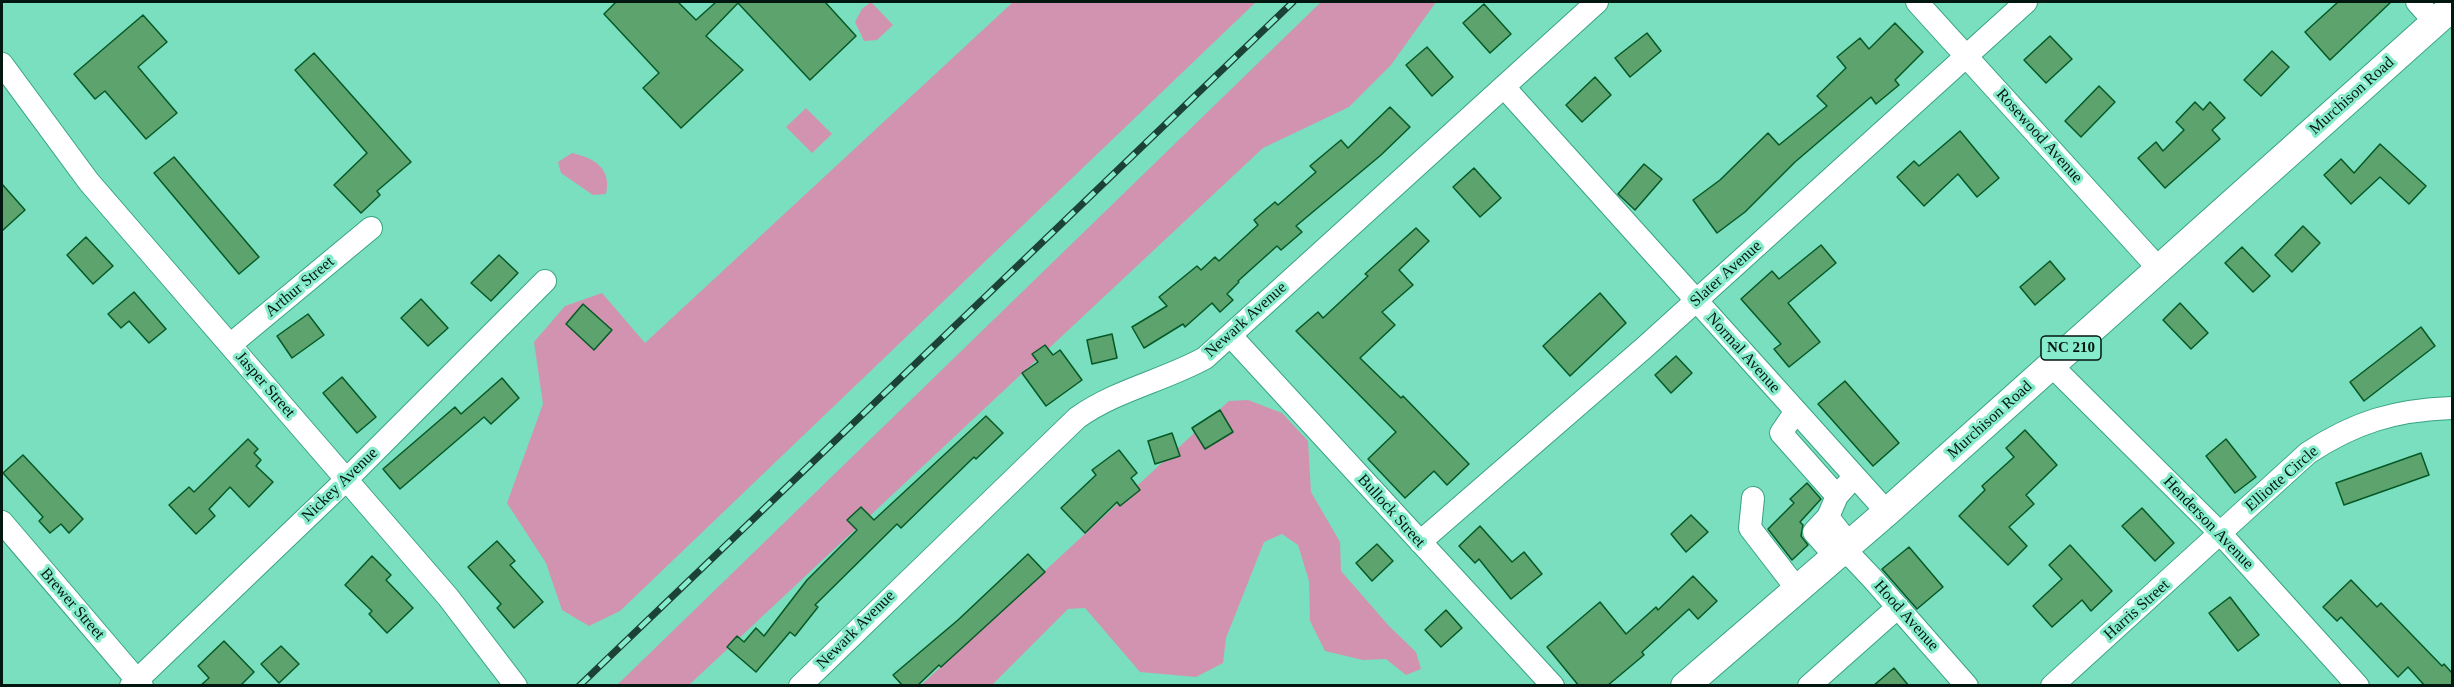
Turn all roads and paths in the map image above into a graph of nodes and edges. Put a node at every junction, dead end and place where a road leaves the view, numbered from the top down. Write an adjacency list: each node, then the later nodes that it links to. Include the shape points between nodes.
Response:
1 (1597, 2): 8 (street, Newark Avenue)
2 (1917, 2): 5 (street, Rosewood Avenue)
3 (2026, 2): 5 (street, Slater Avenue)
4 (2434, 10): 10 (main road, Murchison Road / NC 210)
5 (1967, 56): 10 (street, Rosewood Avenue); 12 (street, Slater Avenue)
6 (2, 64): 7 (street, Jasper Street)
7 (9, 87): 14 (street, Jasper Street)
8 (1504, 87): 12 (street, Normal Avenue); 13 (street, Newark Avenue)
9 (371, 228): 14 (street, Arthur Street)
10 (2160, 270): 15 (main road, Murchison Road / NC 210)
11 (545, 281): 21 (street, Nickey Avenue)
12 (1696, 301): 17 (street, Normal Avenue); 27 (street, Slater Avenue)
13 (1230, 335): 27 (street, Bullock Street); 33 (street, Newark Avenue, via 1183,370 1120,393 1077,418)
14 (230, 345): 21 (street, Jasper Street)
15 (2051, 365): 24 (main road, Murchison Road / NC 210); 26 (street, Henderson Avenue)
16 (2452, 408): 26 (street, Elliotte Circle, via 2398,413 2339,433 2308,453)
17 (1796, 411): 18 (street, Normal Avenue); 19 (street, via 1780,433)
18 (1822, 440): 19 (street); 20 (street, Normal Avenue)
19 (1807, 461): 22 (street)
20 (1854, 477): 22 (street); 24 (street, Normal Avenue)
21 (347, 479): 31 (street, Nickey Avenue); 32 (street, Jasper Street, via 448,597)
22 (1838, 496): 28 (street, Hood Avenue, via 1828,517)
23 (1753, 498): 29 (street, via 1750,528)
24 (1887, 512): 28 (main road, Murchison Road / NC 210)
25 (2, 522): 31 (street, Brewer Street)
26 (2220, 533): 38 (street, Harris Street); 39 (street, Henderson Avenue)
27 (1420, 542): 34 (street, Bullock Street)
28 (1842, 550): 29 (main road, Murchison Road / NC 210); 30 (street, Hood Avenue)
29 (1797, 589): 35 (main road, Murchison Road / NC 210)
30 (1898, 608): 36 (street); 37 (street, Hood Avenue)
31 (137, 683)
32 (516, 686)
33 (800, 686)
34 (1552, 686)
35 (1685, 686)
36 (1809, 686)
37 (1967, 686)
38 (2052, 686)
39 (2358, 686)

